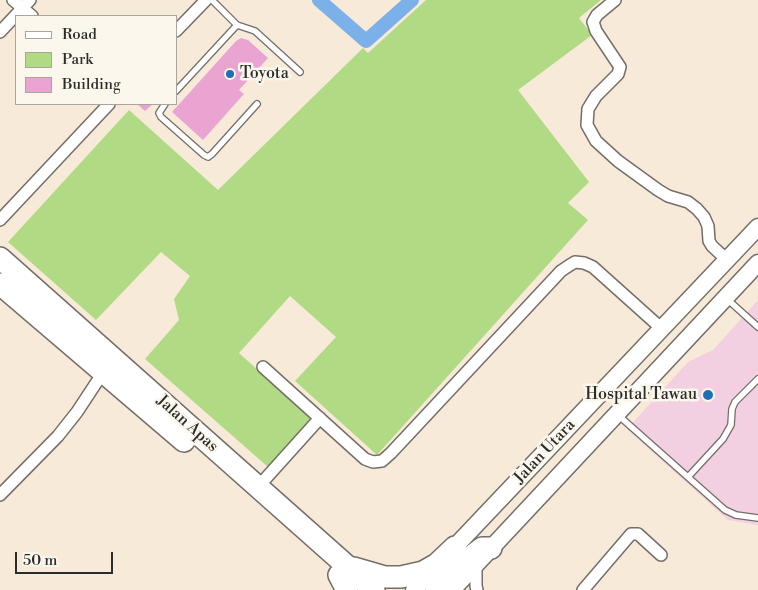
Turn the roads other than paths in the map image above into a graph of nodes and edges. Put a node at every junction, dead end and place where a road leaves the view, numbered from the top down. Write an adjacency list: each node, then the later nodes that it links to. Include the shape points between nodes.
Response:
1 (13, 0): 5 (street)
2 (206, 0): 9 (street)
3 (212, 0): 8 (lane)
4 (615, 0): 19 (street, via 593,22 620,67 618,74 588,109 586,125 596,141 618,161 668,196 697,208 708,226 712,246)
5 (26, 4): 6 (street)
6 (16, 15)
7 (15, 16): 10 (street)
8 (237, 25): 11 (lane, via 255,31); 12 (lane)
9 (178, 29)
10 (0, 32)
11 (300, 72)
12 (178, 89)
13 (257, 104): 15 (lane, via 208,157 161,117 159,113)
14 (108, 105): 16 (street)
15 (164, 105)
16 (0, 220)
17 (758, 227): 19 (main road, Jalan Utara)
18 (0, 258): 32 (highway, Jalan Apas)
19 (727, 260): 23 (main road, Jalan Utara)
20 (758, 263): 22 (main road, Jalan Utara)
21 (0, 284): 27 (highway, Jalan Apas)
22 (726, 297): 23 (main road, via 714,290 691,312); 24 (lane); 29 (main road, Jalan Utara)
23 (672, 316): 25 (main road, Jalan Utara)
24 (758, 327)
25 (661, 328): 30 (street, via 593,267 575,262 561,271 382,461 366,459); 35 (main road, Jalan Utara)
26 (263, 367): 30 (street)
27 (104, 371): 33 (street, via 58,436); 39 (highway, Jalan Apas)
28 (758, 379): 31 (lane, via 735,402 731,425 723,439)
29 (616, 414): 31 (lane); 36 (main road, Jalan Utara)
30 (320, 418): 32 (street)
31 (688, 477): 34 (lane, via 725,510)
32 (258, 487): 39 (highway, Jalan Apas)
33 (0, 495)
34 (758, 518)
35 (455, 547): 39 (highway, via 423,572 401,577 368,573); 42 (main road, Jalan Utara)
36 (490, 548): 38 (main road, Jalan Utara); 43 (highway, via 482,548 473,554)
37 (661, 555): 46 (street, via 638,534 631,534)
38 (476, 564): 44 (main road, Jalan Utara); 45 (street)
39 (344, 577): 40 (highway, Jalan Apas); 41 (highway, Jalan Apas)
40 (356, 590)
41 (374, 590)
42 (414, 590)
43 (436, 590)
44 (452, 590)
45 (477, 590)
46 (583, 590)

